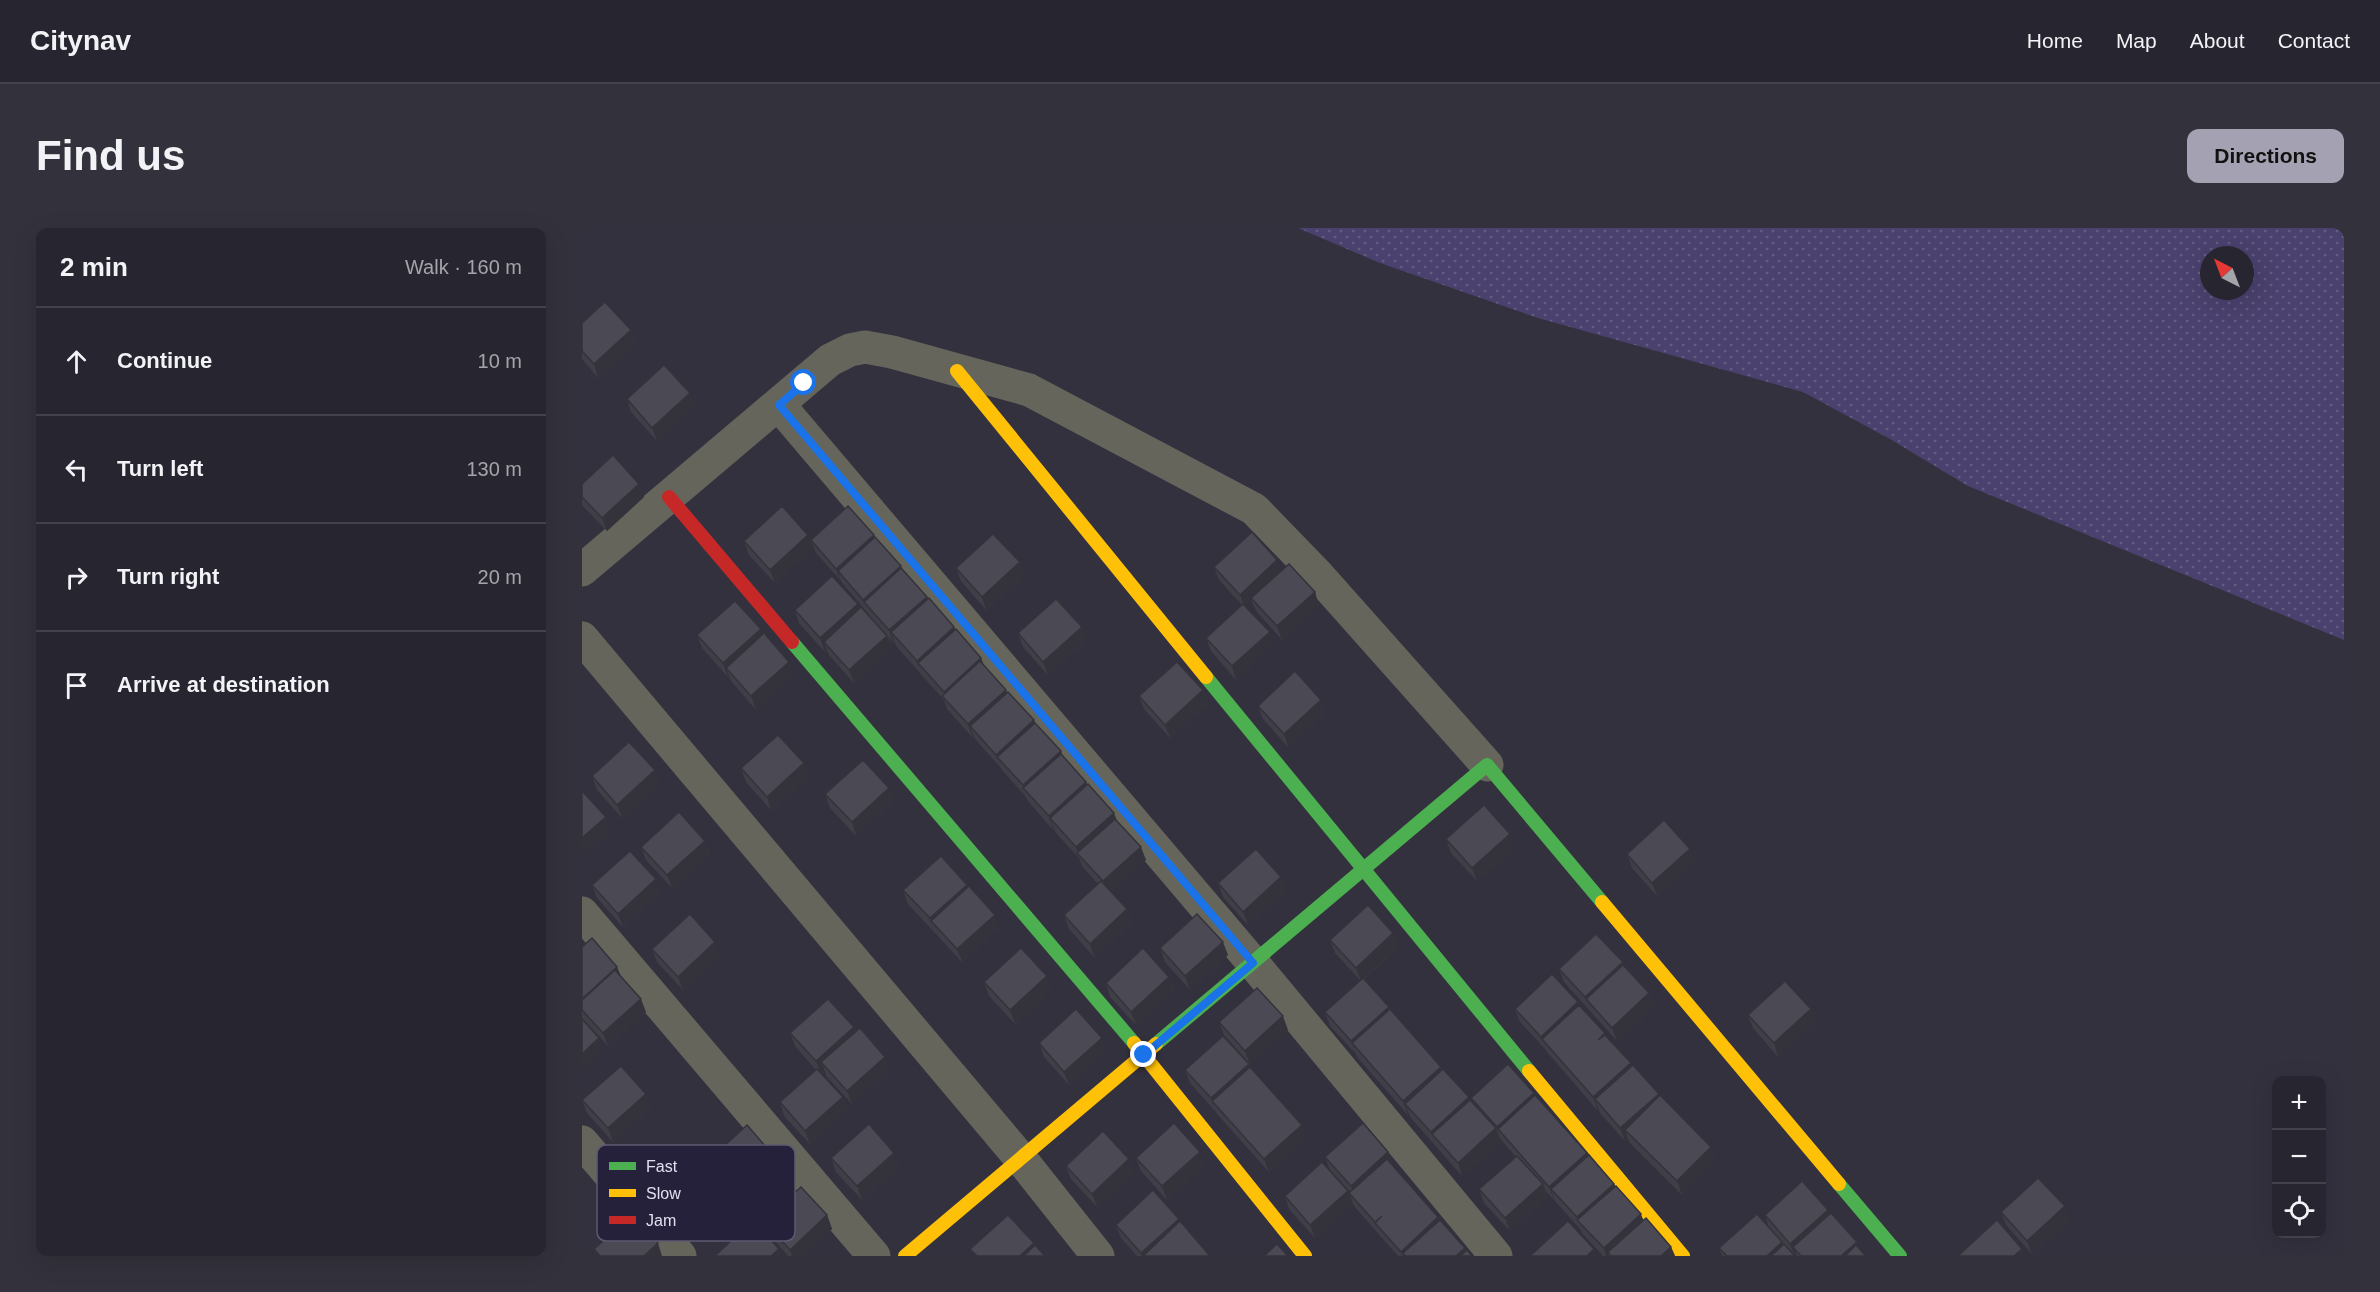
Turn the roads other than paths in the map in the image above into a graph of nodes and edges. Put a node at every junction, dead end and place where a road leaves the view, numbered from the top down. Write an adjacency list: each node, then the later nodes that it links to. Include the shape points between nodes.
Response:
1 (957, 370): 2 (street, via 865,347 830,360); 6 (street, via 1029,390 1254,509); 7 (street)
2 (779, 405): 3 (street); 9 (street)
3 (669, 497): 4 (street); 10 (street)
4 (582, 570)
5 (582, 638): 14 (street)
6 (1487, 765): 7 (street); 24 (street)
7 (1363, 870): 9 (street); 23 (street)
8 (582, 913): 12 (street)
9 (1253, 963): 10 (street); 22 (street)
10 (1144, 1055): 14 (street); 21 (street)
11 (582, 1142): 13 (street)
12 (780, 1145)
13 (597, 1159)
14 (1021, 1159): 19 (street); 20 (street)
15 (795, 1163): 18 (street)
16 (667, 1241): 17 (street)
17 (680, 1256)
18 (874, 1256)
19 (905, 1256)
20 (1098, 1256)
21 (1305, 1256)
22 (1496, 1256)
23 (1683, 1256)
24 (1900, 1256)

